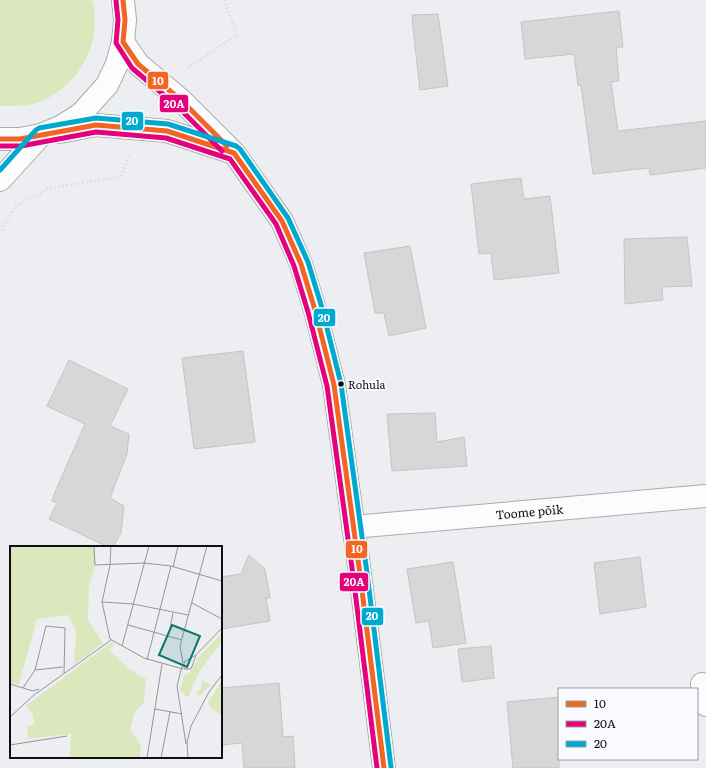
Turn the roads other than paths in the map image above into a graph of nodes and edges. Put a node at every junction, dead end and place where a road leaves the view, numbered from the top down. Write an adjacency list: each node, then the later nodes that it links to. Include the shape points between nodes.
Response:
1 (123, 0): 2 (main road)
2 (123, 42): 3 (main road, via 117,64 107,85 81,114); 5 (main road, via 138,64 182,101)
3 (41, 135): 4 (main road); 5 (main road, via 96,125 167,131); 6 (main road)
4 (0, 139)
5 (234, 153): 8 (main road, via 282,221 301,264 334,385)
6 (0, 180)
7 (706, 496): 8 (main road, Toome põik)
8 (353, 527): 11 (main road)
9 (702, 684): 10 (main road)
10 (706, 705)
11 (384, 768)

